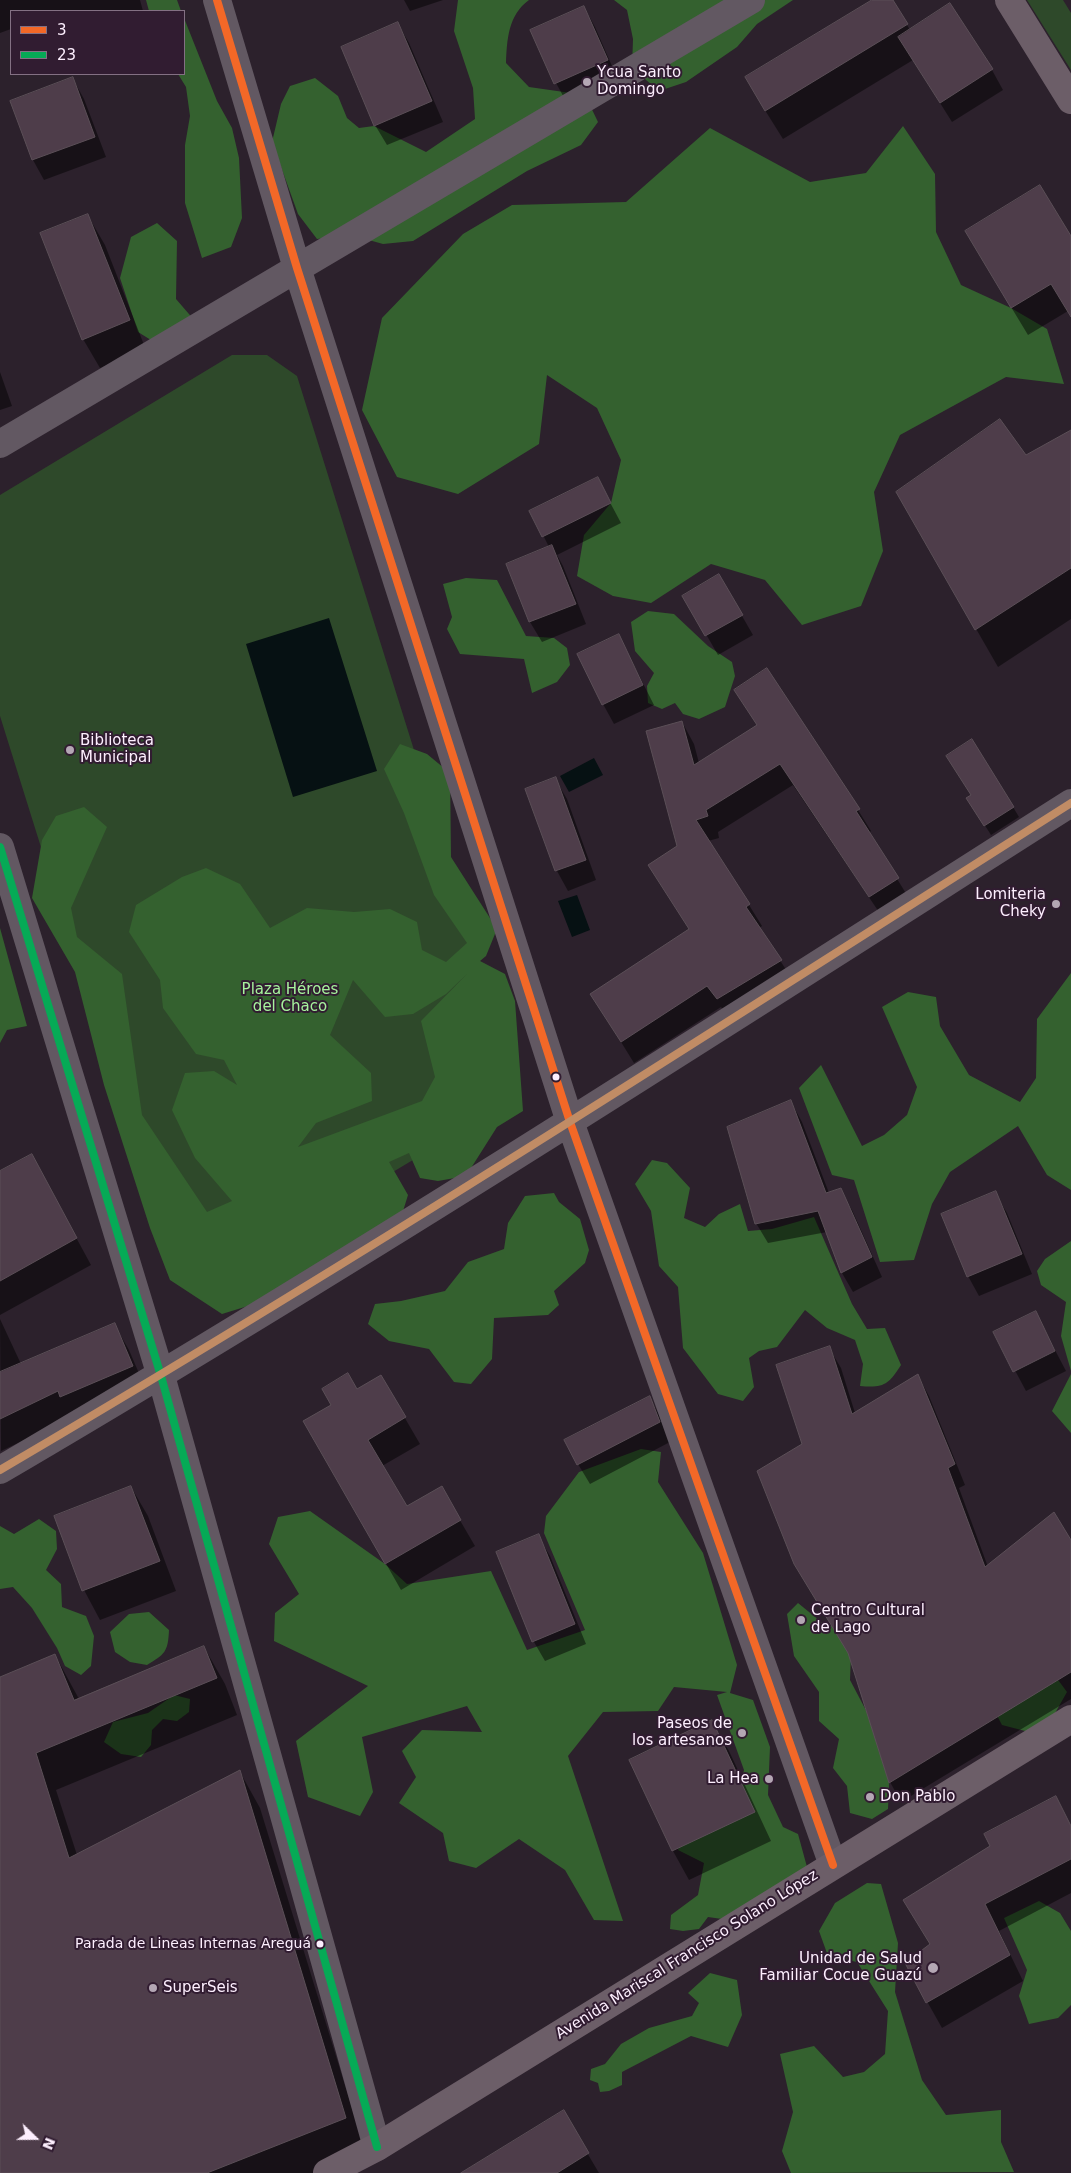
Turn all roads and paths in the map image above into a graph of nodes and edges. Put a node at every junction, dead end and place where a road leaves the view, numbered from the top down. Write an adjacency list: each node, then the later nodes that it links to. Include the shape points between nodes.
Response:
1 (217, 0): 5 (street)
2 (751, 0): 5 (street)
3 (1009, 0): 4 (main road)
4 (1071, 100)
5 (297, 268): 6 (street); 9 (street)
6 (0, 444)
7 (1071, 803): 9 (street)
8 (0, 847): 10 (street)
9 (570, 1122): 10 (street); 13 (street)
10 (160, 1376): 11 (street); 14 (street)
11 (0, 1470)
12 (1071, 1720): 13 (main road, Avenida Mariscal Francisco Solano López)
13 (833, 1865): 14 (main road, Avenida Mariscal Francisco Solano López)
14 (377, 2147): 15 (main road, Avenida Mariscal Francisco Solano López)
15 (327, 2173)

